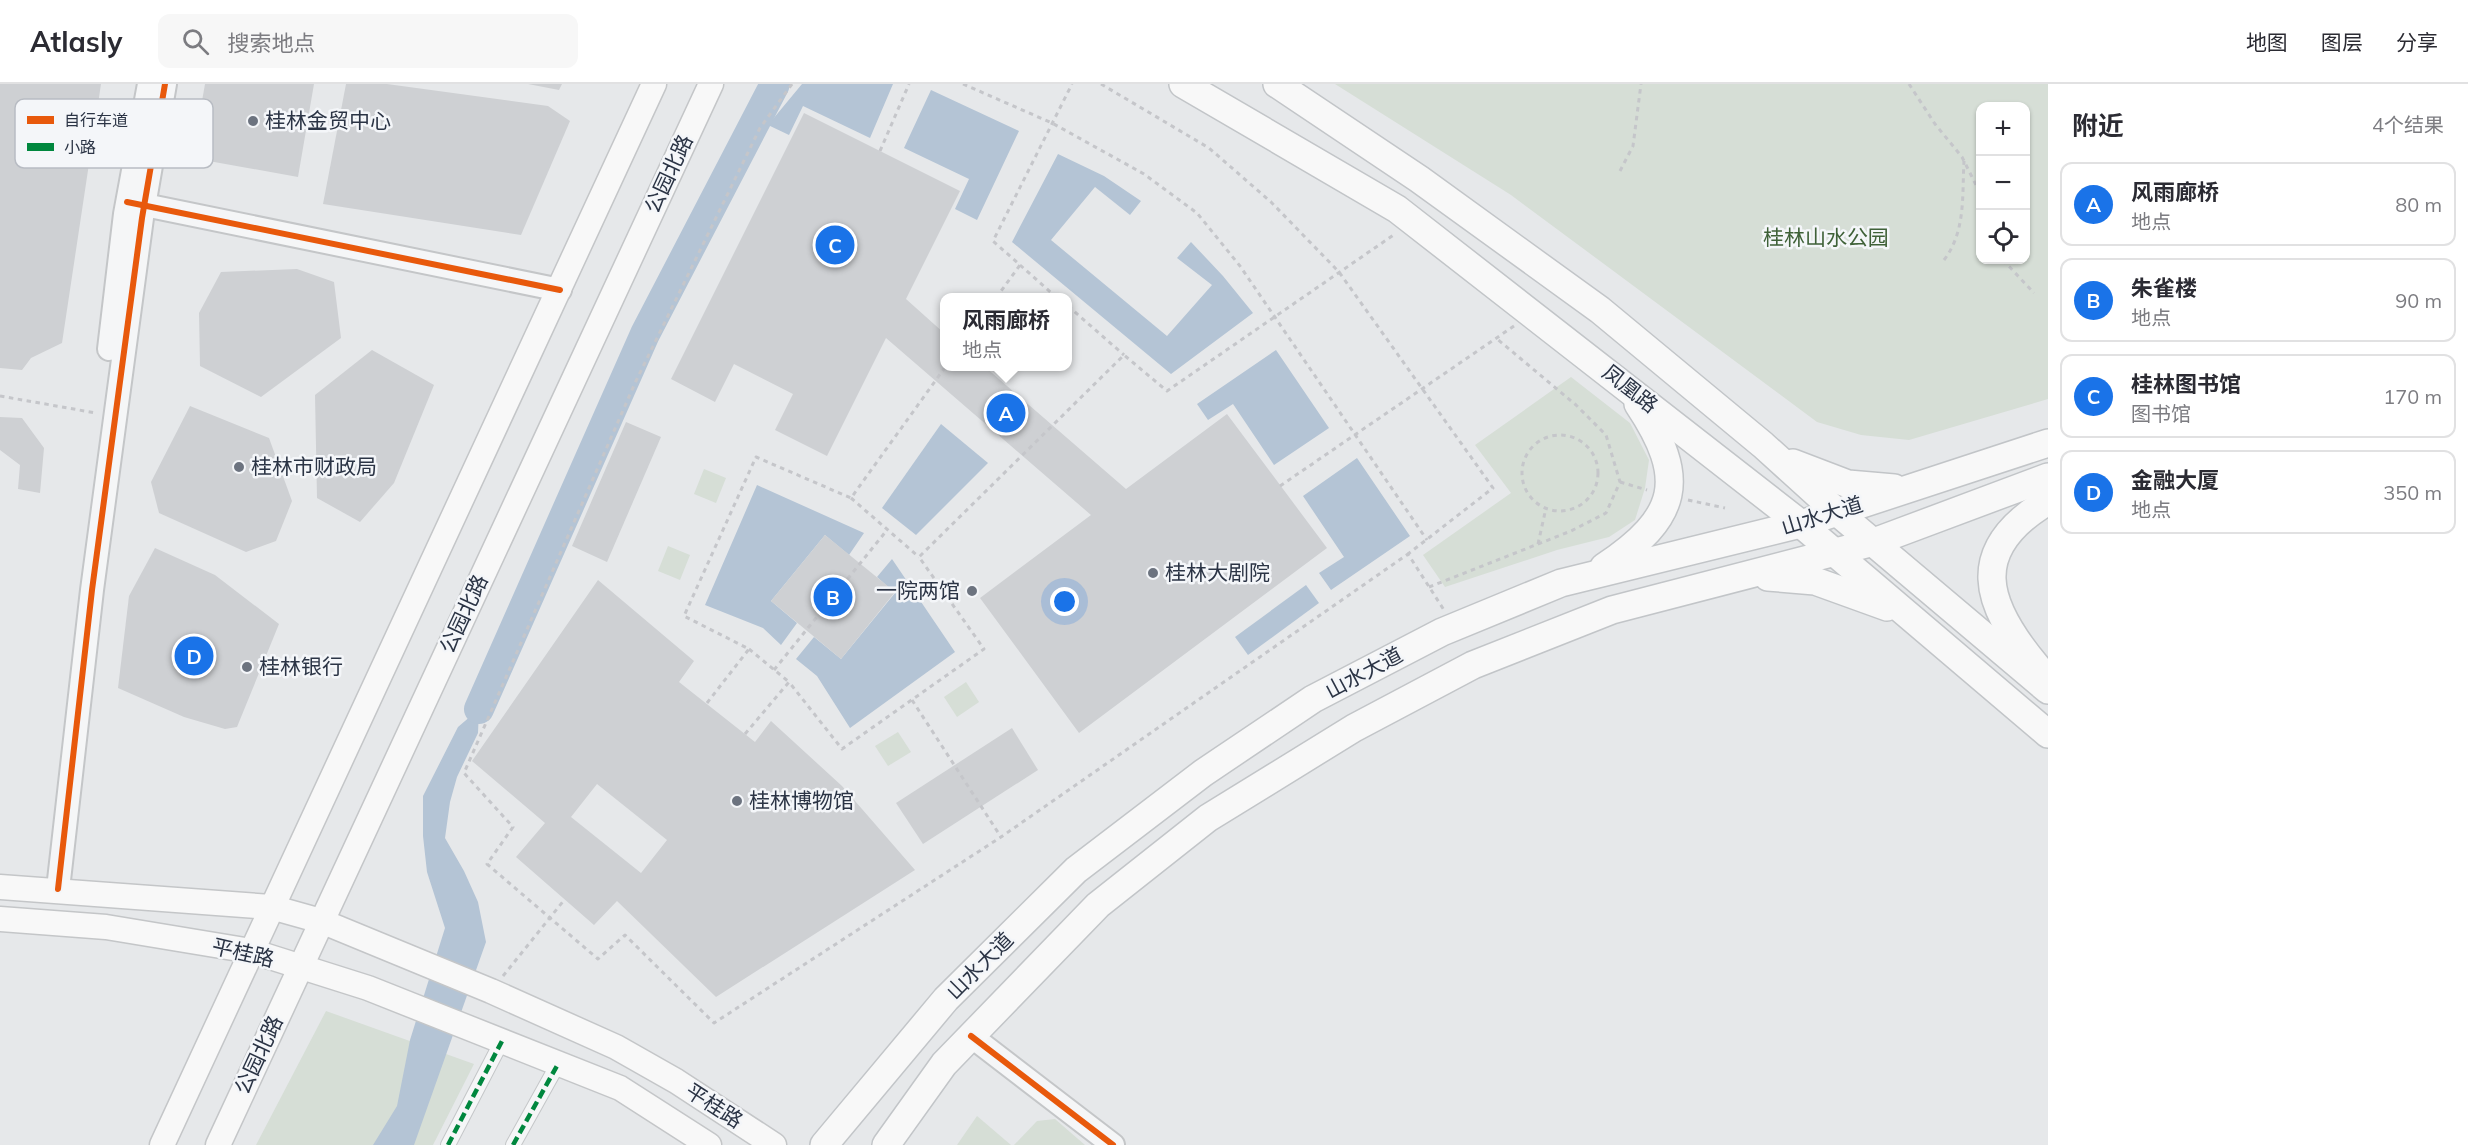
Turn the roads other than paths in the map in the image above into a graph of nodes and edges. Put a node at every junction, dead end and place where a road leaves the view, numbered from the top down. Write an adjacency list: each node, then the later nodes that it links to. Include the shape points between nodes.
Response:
1 (149, 84): 7 (street)
2 (165, 84): 8 (street)
3 (654, 84): 12 (main road)
4 (711, 84): 33 (main road, 公园北路)
5 (1183, 84): 13 (main road, 凤凰路, via 1413,221)
6 (1277, 84): 15 (main road, 凤凰路, via 1419,179 1600,310)
7 (147, 99)
8 (161, 99)
9 (140, 168): 11 (street)
10 (145, 168): 11 (street)
11 (135, 210): 12 (street); 30 (street, via 92,590); 30 (street, via 102,415)
12 (558, 295): 31 (main road)
13 (1618, 380): 20 (main road, 凤凰路); 23 (main road, via 1657,433 1669,468 1668,503 1646,536)
14 (2048, 443): 17 (main road, 山水大道)
15 (1763, 445): 17 (main road, via 1802,468 1848,484 1889,489); 19 (main road, 凤凰路)
16 (2048, 477): 21 (main road, 山水大道)
17 (1931, 481): 19 (main road, 山水大道)
18 (2048, 501): 26 (main road, via 2011,527 1996,558 1991,585 2001,614)
19 (1837, 512): 20 (main road, 山水大道); 21 (main road, 凤凰路)
20 (1801, 524): 22 (main road, 凤凰路); 23 (main road, 山水大道)
21 (1874, 542): 22 (main road, 山水大道); 27 (main road, 凤凰路)
22 (1835, 553): 24 (main road, 山水大道); 25 (main road, 凤凰路)
23 (1590, 576): 45 (main road, 山水大道, via 1561,583 1455,627 1313,699 1203,773 1076,870 946,999)
24 (1716, 583): 25 (main road, via 1764,577 1815,581 1894,610); 36 (main road, 山水大道, via 1612,610 1473,664 1354,728 1208,818 1098,905)
25 (1928, 632): 28 (main road, 凤凰路)
26 (2048, 680)
27 (2048, 690)
28 (2048, 734)
29 (0, 887): 30 (main road, 平桂路)
30 (50, 889): 31 (main road, 平桂路)
31 (271, 907): 33 (main road, 平桂路); 34 (main road)
32 (0, 919): 34 (main road, 平桂路, via 106,927)
33 (321, 921): 35 (main road, 公园北路); 44 (main road, 平桂路, via 616,1047)
34 (251, 951): 35 (main road, 平桂路); 39 (main road)
35 (300, 967): 37 (main road, 平桂路, via 368,988); 40 (main road, 公园北路)
36 (971, 1036): 46 (main road, 山水大道, via 944,1064); 47 (street)
37 (502, 1041): 38 (main road, 平桂路); 41 (street)
38 (558, 1064): 42 (street); 43 (main road, 平桂路, via 620,1088)
39 (162, 1145)
40 (218, 1145)
41 (448, 1145)
42 (513, 1145)
43 (709, 1145)
44 (774, 1145)
45 (824, 1145)
46 (886, 1145)
47 (1113, 1145)

